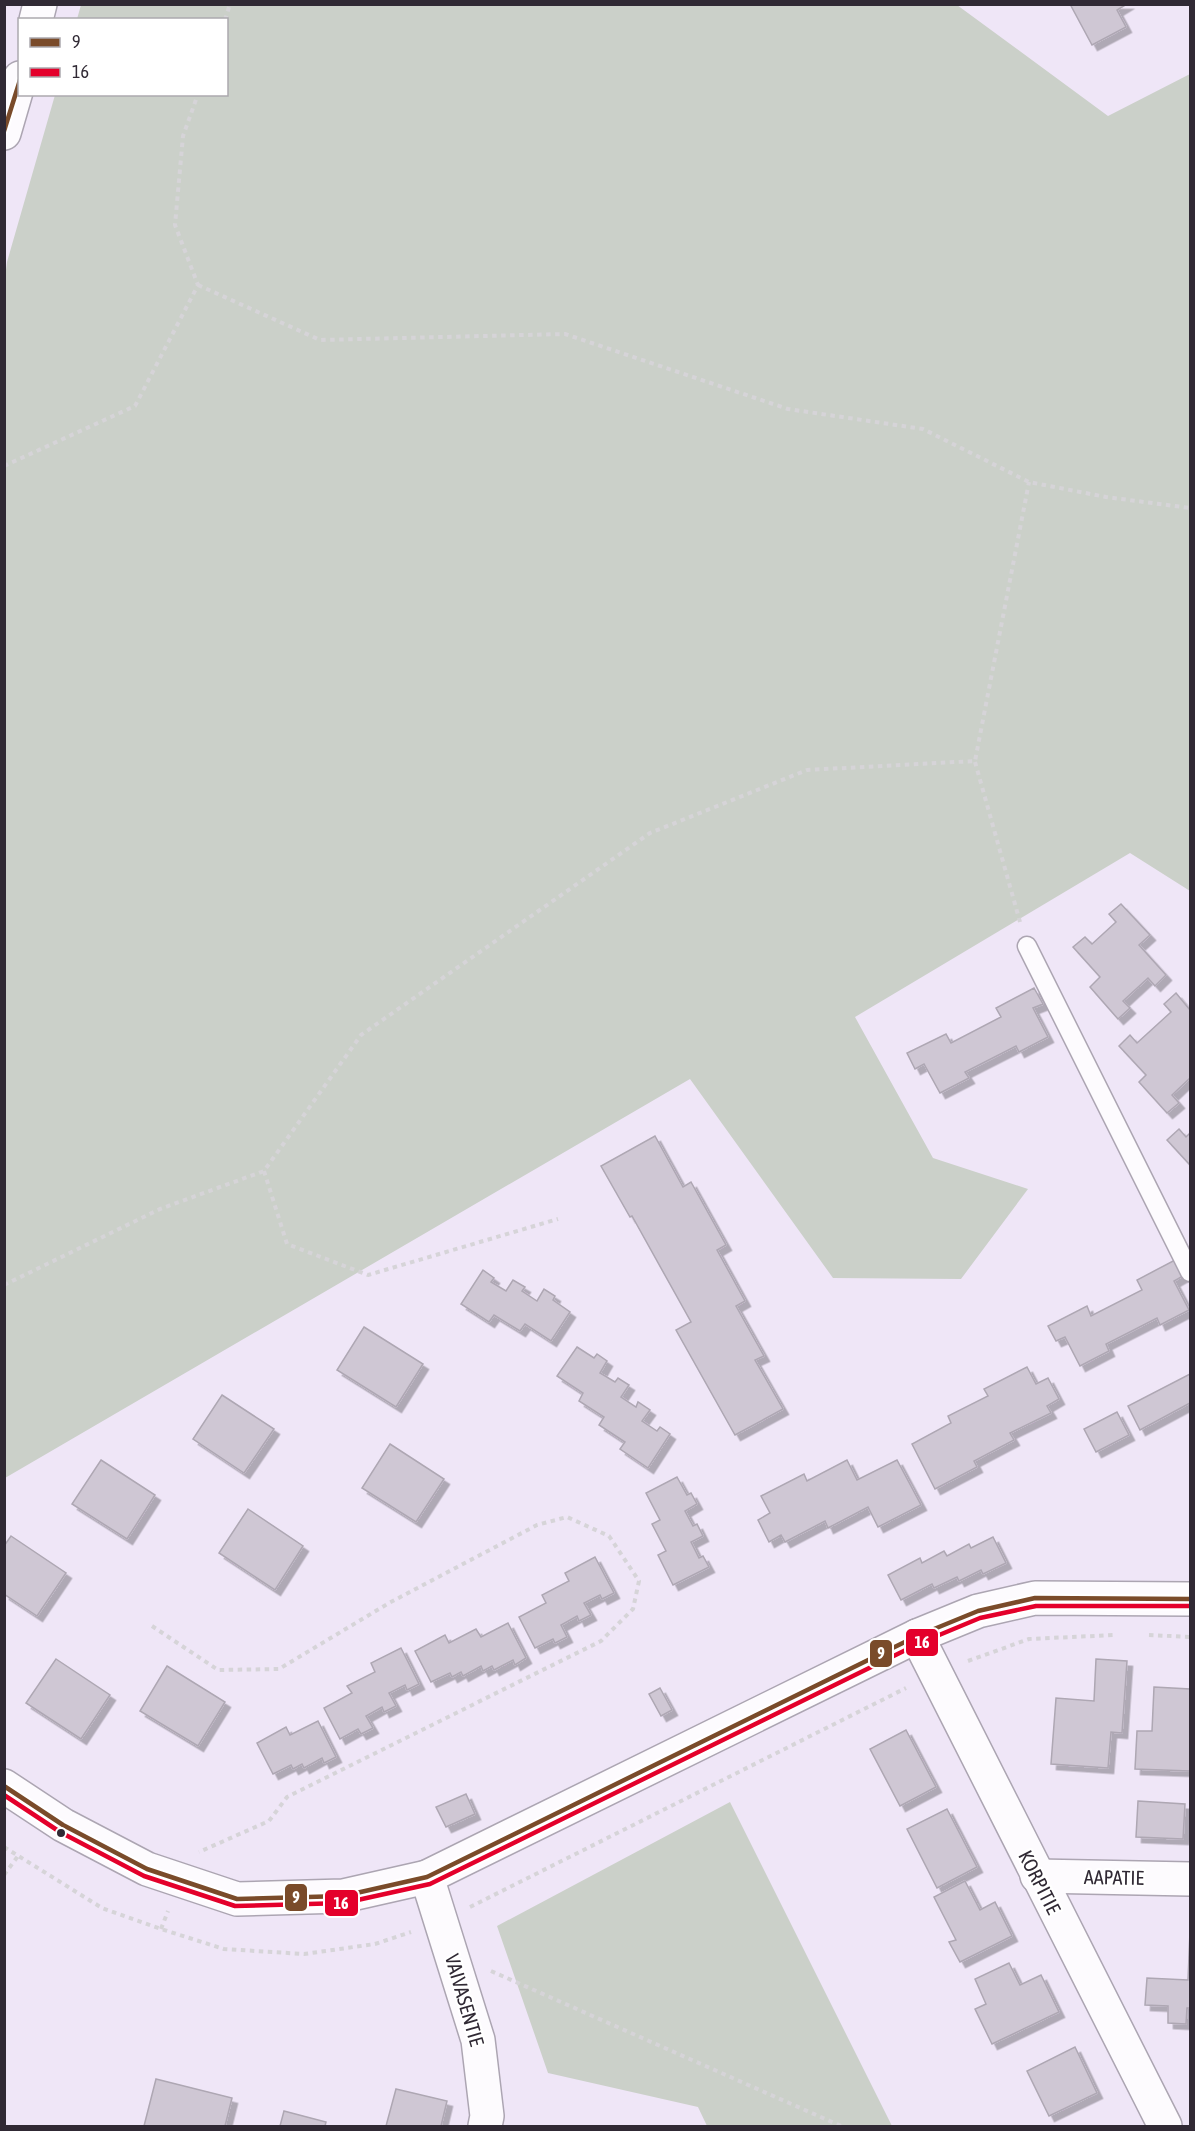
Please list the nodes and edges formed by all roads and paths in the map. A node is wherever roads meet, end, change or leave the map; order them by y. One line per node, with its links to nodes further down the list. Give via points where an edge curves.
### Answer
1 (18, 85): 3 (street)
2 (197, 96): 4 (path, via 183,136 175,225)
3 (4, 133)
4 (198, 285): 5 (path, via 135,406); 6 (path, via 320,340 565,334 788,410 923,429)
5 (4, 466)
6 (1029, 482): 7 (path); 8 (path)
7 (1191, 508)
8 (975, 762): 9 (path); 10 (path, via 807,770 651,833 361,1035)
9 (1027, 946): 12 (lane)
10 (264, 1171): 11 (path, via 287,1244 368,1275); 13 (path, via 160,1209)
11 (558, 1219)
12 (1191, 1272)
13 (4, 1285)
14 (1191, 1599): 16 (street, via 1035,1598 978,1611)
15 (152, 1626): 23 (path, via 218,1670 279,1669 389,1603 537,1525 567,1517 609,1536 639,1581 633,1609 601,1641 287,1797 269,1821 188,1857)
16 (917, 1636): 20 (street, KORPITIE); 21 (street)
17 (4, 1786): 23 (street, via 63,1825 147,1869)
18 (18, 1856): 19 (path)
19 (4, 1875)
20 (1037, 1876): 22 (street, AAPATIE); 28 (street, KORPITIE)
21 (427, 1877): 23 (street, via 343,1896 237,1899); 25 (street, VAIVASENTIE)
22 (1191, 1878)
23 (178, 1879): 24 (path)
24 (161, 1929)
25 (452, 1954): 26 (street, VAIVASENTIE, via 478,2040 487,2116); 27 (path)
26 (484, 2127)
27 (841, 2127)
28 (1166, 2127)

